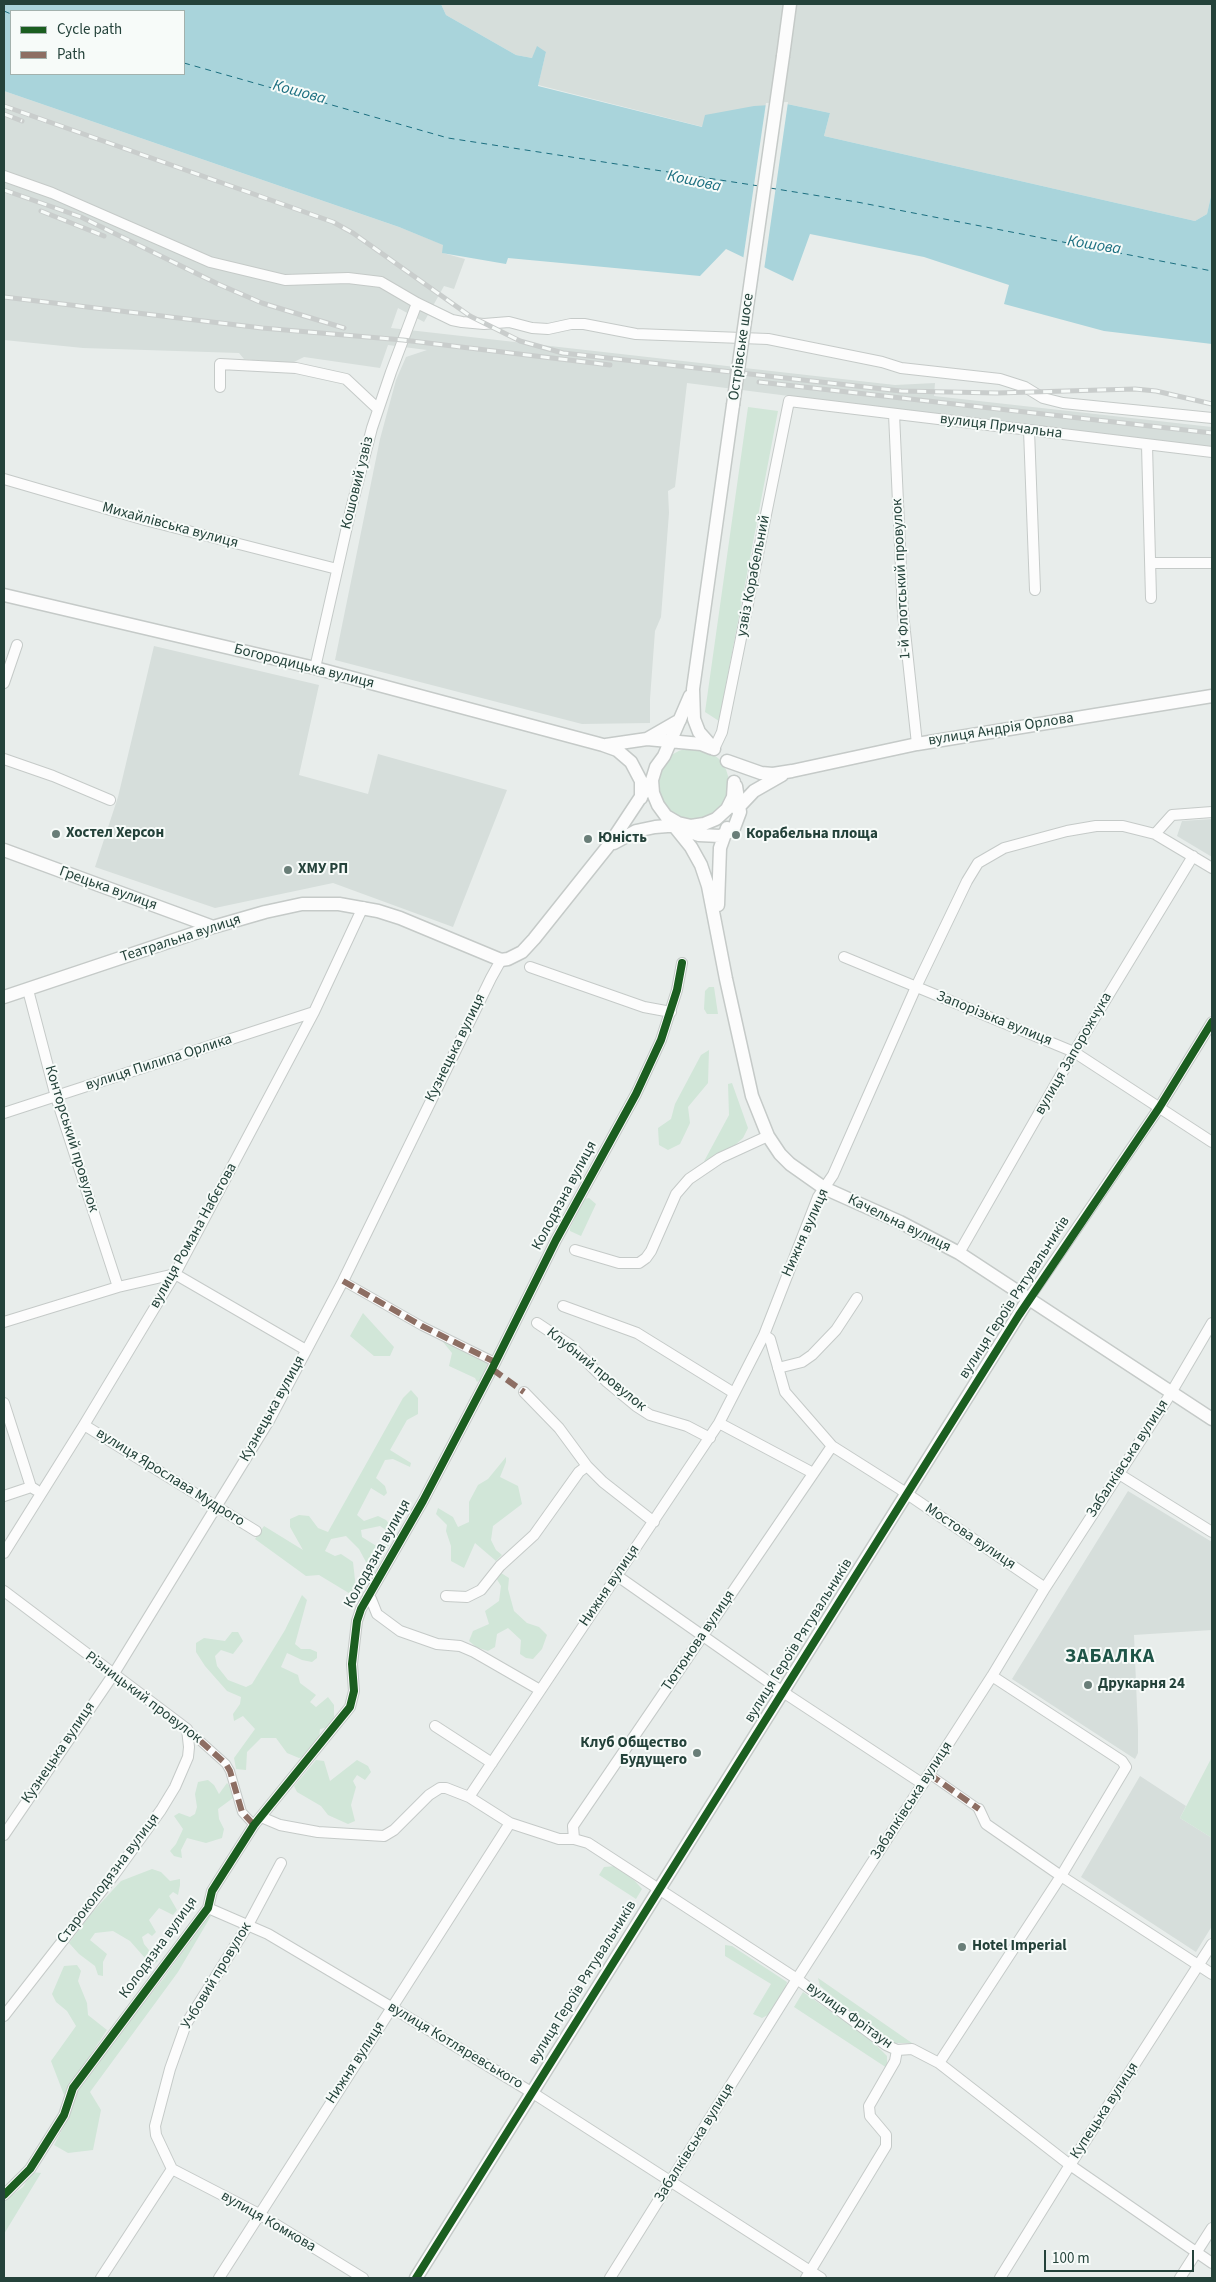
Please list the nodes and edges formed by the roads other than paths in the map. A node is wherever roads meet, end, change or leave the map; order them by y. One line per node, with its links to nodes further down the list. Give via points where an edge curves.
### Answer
1 (790, 4): 22 (street, Острівське шосе, bridge)
2 (4, 176): 3 (street, via 52,193 210,262 285,280 348,278 381,282)
3 (418, 302): 6 (street, Кошовий узвіз); 8 (street, via 462,322 509,322 548,329 584,324 636,334 768,339 901,368 1000,379 1025,387 1043,398 1063,402)
4 (220, 387): 6 (street, via 220,364 296,368 346,379)
5 (789, 401): 7 (street, вулиця Причальна); 30 (street, узвіз Корабельний, via 722,732)
6 (378, 409): 15 (street, Кошовий узвіз)
7 (894, 414): 9 (street, вулиця Причальна); 28 (street, 1-й Флотський провулок, via 903,613)
8 (1212, 418)
9 (1029, 430): 10 (street, вулиця Причальна); 16 (street)
10 (1147, 445): 11 (street, вулиця Причальна); 13 (street)
11 (1212, 452)
12 (4, 479): 15 (street, Михайлівська вулиця, via 145,520)
13 (1151, 563): 14 (street); 18 (street)
14 (1212, 563)
15 (338, 569): 20 (street, Кошовий узвіз)
16 (1035, 590)
17 (4, 595): 20 (street, Богородицька вулиця)
18 (1151, 598)
19 (17, 644): 21 (street)
20 (315, 668): 29 (street, Богородицька вулиця)
21 (4, 683)
22 (693, 689): 24 (street, Острівське шосе); 30 (street, Острівське шосе, via 694,719 699,732)
23 (1212, 696): 28 (street, вулиця Андрія Орлова)
24 (680, 720): 25 (street, Богородицька вулиця); 26 (street, Острівське шосе)
25 (647, 739): 26 (street, Богородицька вулиця); 29 (street, Богородицька вулиця)
26 (670, 742): 27 (street, Богородицька вулиця); 32 (street, Острівське шосе)
27 (688, 744): 30 (street); 32 (street, via 674,748)
28 (916, 744): 35 (street, вулиця Андрія Орлова)
29 (603, 745): 31 (street, Богородицька вулиця)
30 (714, 749): 34 (street)
31 (624, 754): 36 (street, Богородицька вулиця); 37 (street, via 641,781)
32 (664, 756): 36 (street)
33 (4, 759): 38 (street)
34 (726, 761): 35 (street, вулиця Андрія Орлова, via 761,773); 39 (street, via 732,770)
35 (792, 771): 39 (street, вулиця Андрія Орлова, via 763,784)
36 (652, 780): 37 (street); 41 (street, via 655,799)
37 (640, 798): 46 (street)
38 (110, 800)
39 (734, 809): 41 (street, via 704,824 691,826); 43 (street, Качельна вулиця); 43 (street, via 739,818 734,828)
40 (1212, 812): 44 (street, via 1172,815)
41 (671, 820): 42 (street); 43 (street, via 699,835); 45 (street, Качельна вулиця)
42 (655, 827): 45 (street); 46 (street, via 627,834)
43 (725, 834): 52 (street, Качельна вулиця, via 718,865)
44 (1155, 834): 48 (street, Нижня вулиця); 57 (street, Нижня вулиця, via 1123,826 1096,826 1032,839 986,856 966,880)
45 (686, 840): 52 (street, Качельна вулиця, via 701,865)
46 (610, 845): 54 (street, via 534,940 514,957)
47 (4, 850): 51 (street, Грецька вулиця)
48 (1193, 856): 49 (street, Нижня вулиця); 63 (street, вулиця Запорожчука)
49 (1212, 868)
50 (363, 907): 51 (street, Театральна вулиця, via 302,904); 54 (street, Театральна вулиця, via 400,918); 60 (street, вулиця Романа Набєгова)
51 (213, 927): 58 (street, Театральна вулиця)
52 (718, 934): 67 (street, Качельна вулиця, via 752,1096)
53 (844, 958): 57 (street, Запорізька вулиця)
54 (501, 960): 73 (street, Кузнецька вулиця)
55 (682, 963): 61 (street, Колодязна вулиця)
56 (530, 966): 61 (street, via 644,1007)
57 (916, 987): 63 (street, Запорізька вулиця); 69 (street, Нижня вулиця, via 834,1175)
58 (28, 990): 59 (street, Театральна вулиця); 64 (street, Конторський провулок)
59 (4, 997)
60 (314, 1012): 64 (street, вулиця Пилипа Орлика); 72 (street, вулиця Романа Набєгова)
61 (671, 1012): 83 (street, Колодязна вулиця, via 636,1094 556,1240)
62 (1212, 1022): 65 (street, вулиця Героїв Рятувальників)
63 (1074, 1052): 65 (street, Запорізька вулиця); 71 (street, вулиця Запорожчука)
64 (56, 1097): 66 (street, вулиця Пилипа Орлика); 74 (street, Конторський провулок)
65 (1159, 1108): 68 (street, Запорізька вулиця); 76 (street, вулиця Героїв Рятувальників)
66 (4, 1113)
67 (768, 1136): 69 (street, Качельна вулиця, via 790,1164); 70 (street, via 720,1158 689,1179 676,1194 651,1251 639,1263 619,1263)
68 (1212, 1142)
69 (824, 1188): 71 (street, Качельна вулиця); 81 (street, Нижня вулиця)
70 (576, 1250)
71 (959, 1253): 76 (street, Качельна вулиця)
72 (175, 1274): 74 (street); 82 (street); 91 (street, вулиця Романа Набєгова)
73 (343, 1281): 82 (street, Кузнецька вулиця); 83 (street, via 422,1326)
74 (118, 1287): 78 (street)
75 (857, 1298): 84 (street, via 836,1330 812,1355 802,1362)
76 (1029, 1298): 86 (street, Качельна вулиця); 99 (street, вулиця Героїв Рятувальників)
77 (562, 1306): 87 (street, via 637,1333)
78 (4, 1322)
79 (537, 1323): 92 (street, Клубний провулок, via 570,1345 636,1406 650,1415 687,1426)
80 (1212, 1323): 86 (street, Забалківська вулиця)
81 (764, 1334): 84 (street, Мостова вулиця, via 770,1339); 87 (street, Нижня вулиця)
82 (306, 1350): 101 (street, Кузнецька вулиця, via 270,1419)
83 (495, 1362): 109 (street, Колодязна вулиця)
84 (778, 1368): 93 (street, Мостова вулиця, via 789,1399)
85 (524, 1392): 94 (street, via 559,1428)
86 (1172, 1392): 89 (street, Качельна вулиця); 96 (street, Забалківська вулиця)
87 (734, 1393): 90 (street, Нижня вулиця)
88 (4, 1403): 97 (street)
89 (1212, 1419)
90 (719, 1423): 92 (street, Нижня вулиця); 95 (street)
91 (84, 1425): 98 (street, вулиця Романа Набєгова); 101 (street, вулиця Ярослава Мудрого)
92 (710, 1438): 102 (street, Нижня вулиця)
93 (832, 1446): 95 (street, Тютюнова вулиця); 99 (street, Мостова вулиця)
94 (587, 1466): 102 (street); 110 (street, via 579,1472 534,1535 500,1566 481,1590 467,1597)
95 (813, 1473): 111 (street, Тютюнова вулиця)
96 (1119, 1474): 104 (street); 107 (street, Забалківська вулиця)
97 (31, 1487): 98 (street); 100 (street)
98 (41, 1494): 105 (street, вулиця Романа Набєгова)
99 (908, 1494): 107 (street, Мостова вулиця); 115 (street, вулиця Героїв Рятувальників)
100 (4, 1496)
101 (218, 1506): 103 (street, вулиця Ярослава Мудрого); 112 (street, Кузнецька вулиця)
102 (654, 1522): 106 (street, Нижня вулиця)
103 (256, 1531)
104 (1212, 1532)
105 (4, 1553)
106 (616, 1575): 111 (street); 114 (street, Нижня вулиця)
107 (1045, 1588): 113 (street, Забалківська вулиця)
108 (4, 1591): 112 (street, Різницький провулок)
109 (368, 1596): 114 (street, via 377,1614 400,1632 437,1644 460,1646); 123 (street, Колодязна вулиця, via 357,1621 350,1708)
110 (446, 1596)
111 (703, 1636): 115 (street); 127 (street, Тютюнова вулиця, via 573,1826)
112 (112, 1675): 117 (street, Різницький провулок); 126 (street, Кузнецька вулиця)
113 (992, 1676): 119 (street, Забалківська вулиця); 129 (street, via 1122,1761 1126,1767)
114 (540, 1690): 118 (street, Нижня вулиця)
115 (783, 1692): 120 (street); 130 (street, вулиця Героїв Рятувальників)
116 (435, 1726): 118 (street)
117 (187, 1729): 125 (street, Різницький провулок, via 226,1764 242,1812); 138 (street, Староколодязна вулиця, via 188,1757 161,1810)
118 (492, 1763): 121 (street, Нижня вулиця)
119 (929, 1774): 120 (street, Забалківська вулиця); 122 (street)
120 (923, 1784): 136 (street, Забалківська вулиця)
121 (469, 1797): 123 (street, via 452,1789 435,1790 384,1836 318,1832 280,1825); 124 (street, вулиця Фрітаун)
122 (979, 1809): 129 (street, via 986,1824)
123 (261, 1817): 125 (street, Колодязна вулиця)
124 (510, 1823): 127 (street, вулиця Фрітаун, via 559,1839); 137 (street, Нижня вулиця)
125 (254, 1825): 131 (street, Колодязна вулиця, via 212,1891)
126 (4, 1835)
127 (574, 1838): 130 (street, вулиця Фрітаун, via 588,1843)
128 (281, 1862): 132 (street, Учбовий провулок)
129 (1061, 1876): 134 (street); 140 (street)
130 (659, 1889): 136 (street, вулиця Фрітаун); 141 (street, вулиця Героїв Рятувальників)
131 (208, 1908): 132 (street, вулиця Котляревського); 145 (street, Колодязна вулиця, via 73,2088 64,2115 30,2168)
132 (248, 1926): 137 (street, вулиця Котляревського, via 268,1934); 143 (street, Учбовий провулок, via 186,2024 170,2069 155,2126 156,2136)
133 (1212, 1944): 134 (street, Купецька вулиця)
134 (1199, 1965): 135 (street); 142 (street, Купецька вулиця)
135 (1212, 1974)
136 (797, 1979): 139 (street, вулиця Фрітаун); 144 (street, Забалківська вулиця)
137 (391, 2007): 141 (street, вулиця Котляревського); 146 (street, Нижня вулиця)
138 (4, 2016)
139 (897, 2050): 140 (street, вулиця Фрітаун, via 912,2049); 150 (street, via 895,2062 869,2106 870,2116 886,2135 886,2146)
140 (939, 2063): 142 (street, вулиця Фрітаун)
141 (531, 2092): 144 (street, вулиця Котляревського); 154 (street, вулиця Героїв Рятувальників)
142 (1070, 2165): 148 (street, вулиця Фрітаун); 157 (street, Купецька вулиця)
143 (172, 2169): 146 (street, вулиця Комкова); 151 (street)
144 (671, 2181): 150 (street, вулиця Котляревського); 155 (street, Забалківська вулиця)
145 (4, 2194)
146 (259, 2214): 152 (street, Нижня вулиця); 153 (street, вулиця Комкова)
147 (1212, 2228): 148 (street)
148 (1197, 2252): 149 (street, вулиця Фрітаун); 158 (street)
149 (1212, 2263)
150 (808, 2275): 156 (street, вулиця Котляревського)
151 (101, 2278)
152 (219, 2278)
153 (363, 2278)
154 (416, 2278)
155 (610, 2278)
156 (821, 2278)
157 (1000, 2278)
158 (1180, 2278)

